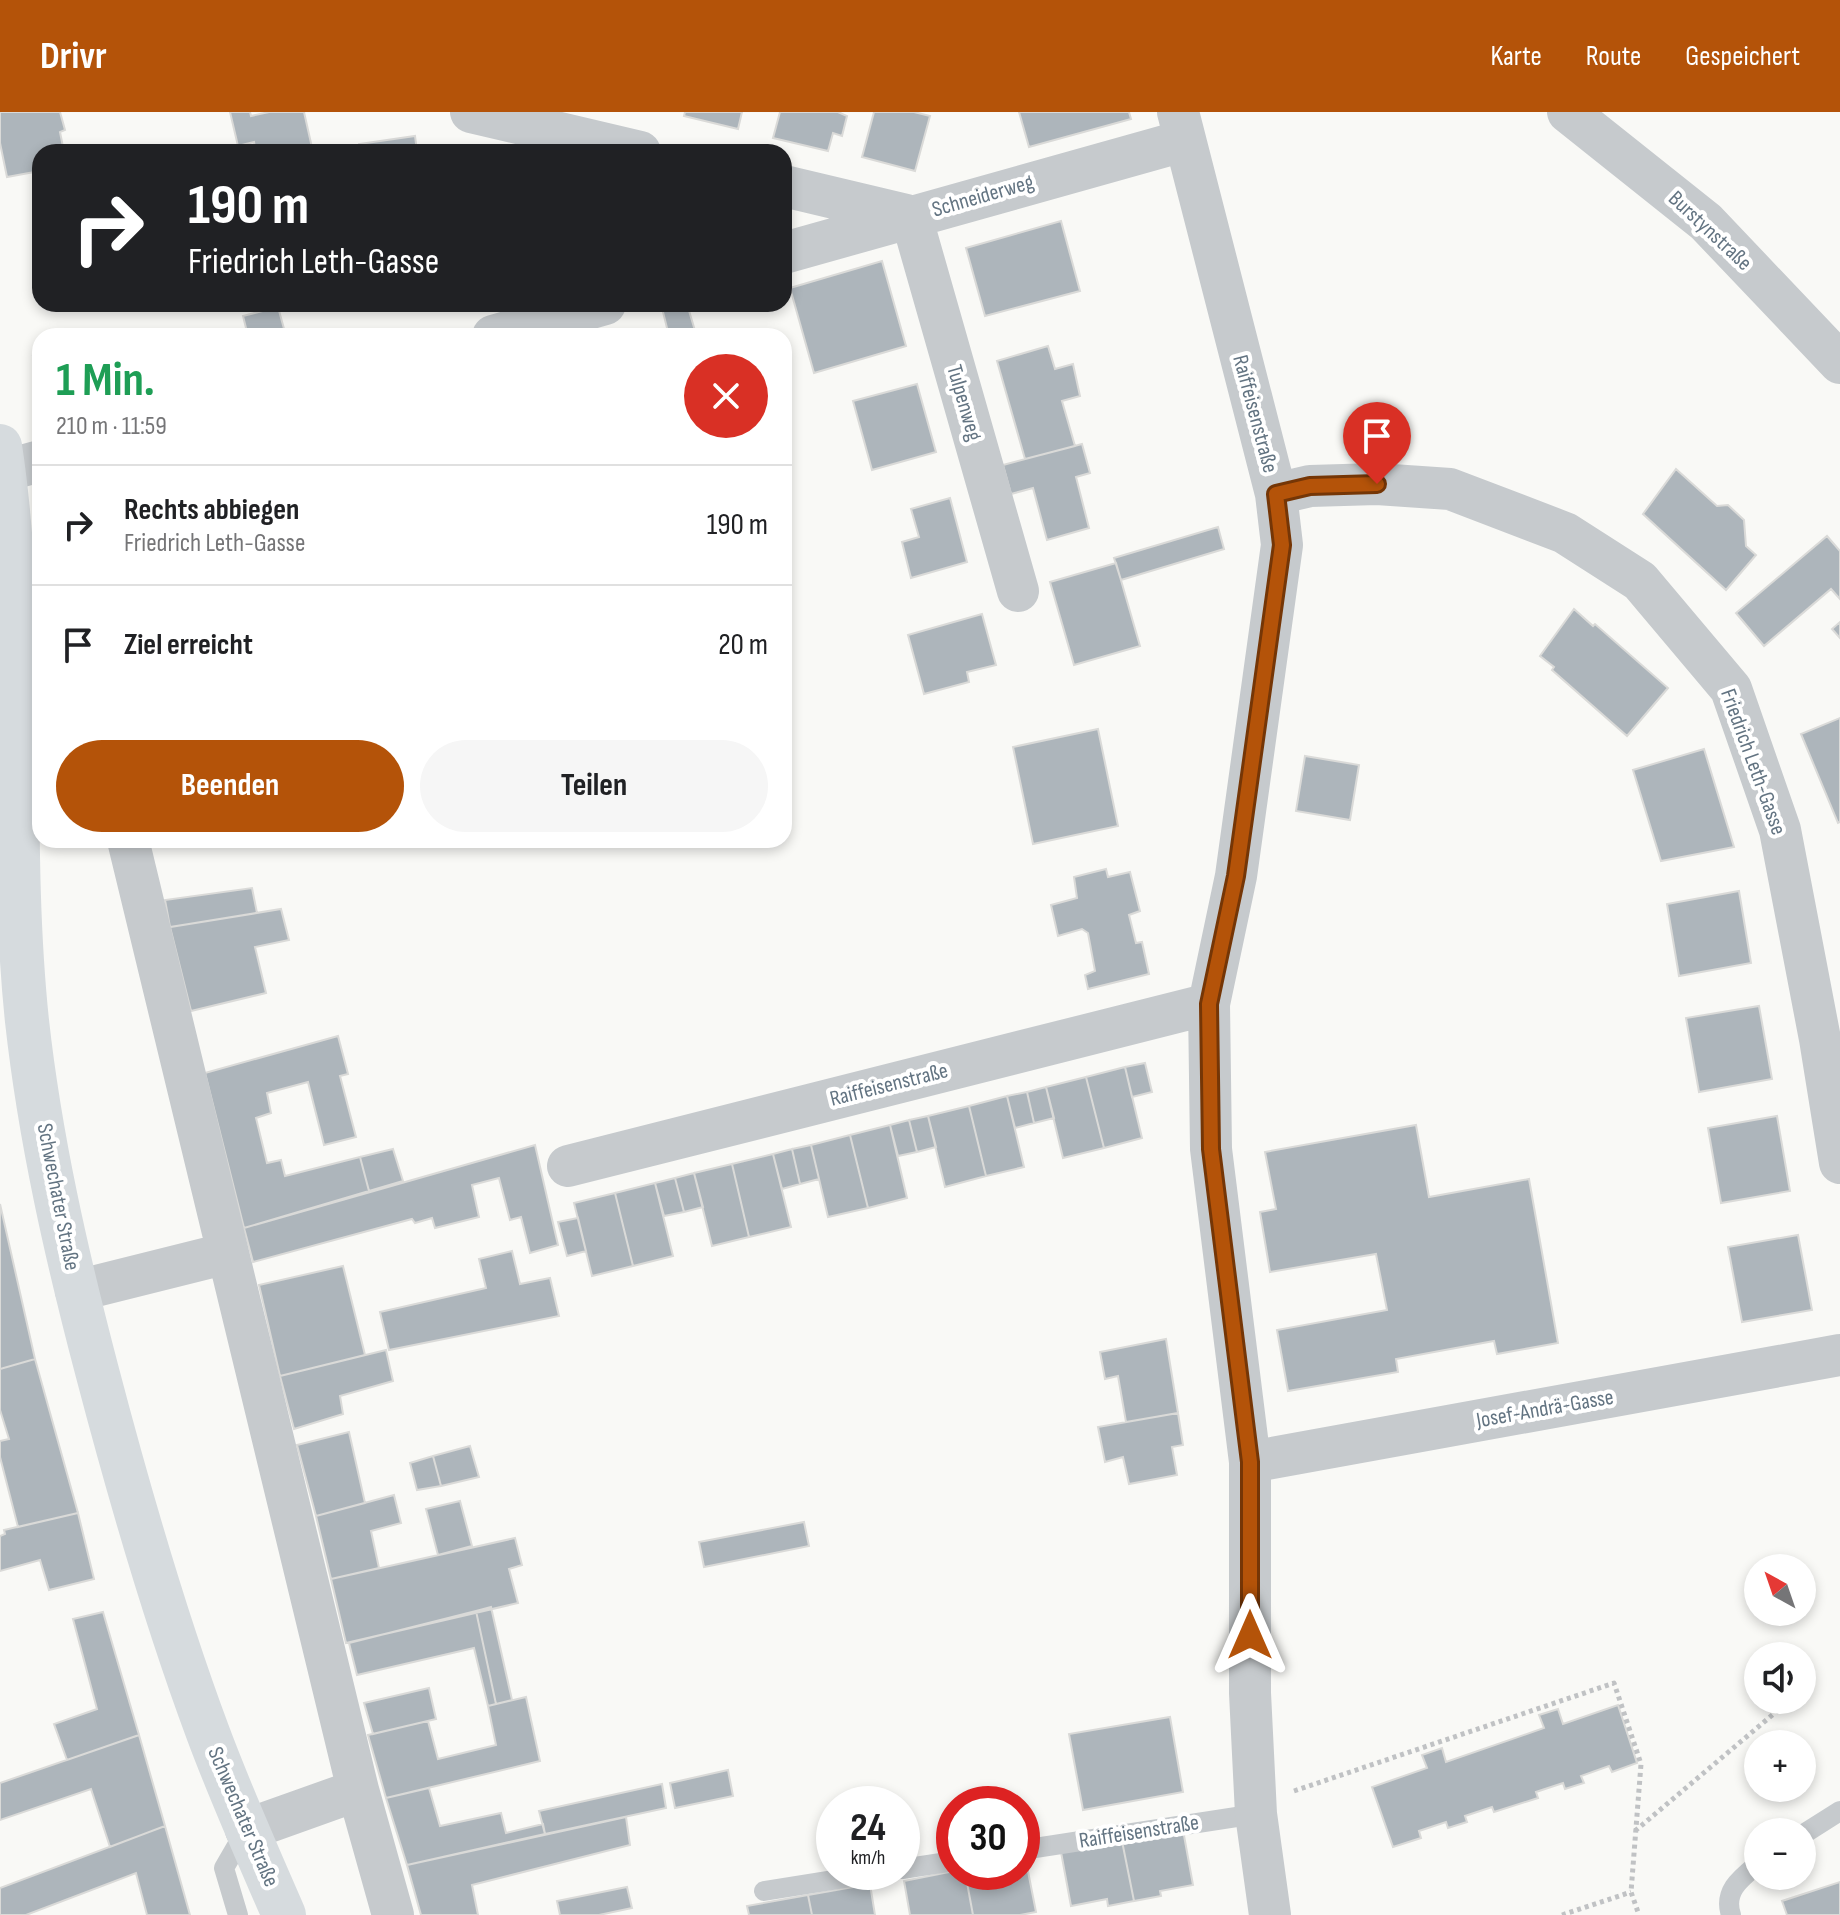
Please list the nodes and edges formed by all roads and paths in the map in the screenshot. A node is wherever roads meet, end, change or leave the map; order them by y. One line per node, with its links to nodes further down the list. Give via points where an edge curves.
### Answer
1 (471, 112): 4 (street)
2 (1568, 112): 10 (street, Burstynstraße, via 1706,222)
3 (1180, 126): 6 (street, Schneiderweg); 12 (street, Raiffeisenstraße)
4 (606, 144)
5 (792, 188): 6 (street)
6 (911, 216): 7 (street, Schneiderweg); 13 (street, Tulpenweg)
7 (792, 251)
8 (577, 312): 9 (street)
9 (521, 328)
10 (1840, 363)
11 (15, 459): 14 (main road, Schwechater Straße)
12 (1276, 494): 17 (street, Raiffeisenstraße, via 1282,545 1236,876); 18 (street, Friedrich Leth-Gasse, via 1324,485 1450,489 1565,533 1640,581 1731,689 1780,830)
13 (1018, 591)
14 (26, 592): 15 (main road, Schwechater Straße)
15 (8, 655): 21 (main road, Schwechater Straße, via 17,905 28,1024)
16 (130, 848): 20 (street)
17 (1209, 1004): 19 (street, Raiffeisenstraße); 23 (street, Raiffeisenstraße, via 1211,1149)
18 (1840, 1163)
19 (568, 1166)
20 (228, 1253): 21 (street); 25 (street)
21 (76, 1291): 29 (main road, Schwechater Straße, via 165,1606)
22 (1840, 1355): 23 (street, Josef-Andrä-Gasse)
23 (1250, 1462): 26 (street, Raiffeisenstraße)
24 (1773, 1714): 30 (path)
25 (358, 1790): 29 (street); 38 (street)
26 (1256, 1809): 30 (path, via 1614,1683 1641,1764); 31 (lane, Raiffeisenstraße); 39 (street, Raiffeisenstraße)
27 (1840, 1811): 28 (lane)
28 (1816, 1826)
29 (246, 1830): 36 (lane, via 224,1868); 37 (main road, Schwechater Straße)
30 (1634, 1832): 35 (path)
31 (1040, 1847)
32 (1744, 1875): 42 (lane, via 1734,1883)
33 (816, 1883): 34 (lane)
34 (764, 1891)
35 (1631, 1892): 40 (path); 41 (path)
36 (238, 1915)
37 (284, 1915)
38 (393, 1915)
39 (1270, 1915)
40 (1562, 1915)
41 (1639, 1915)
42 (1731, 1915)

